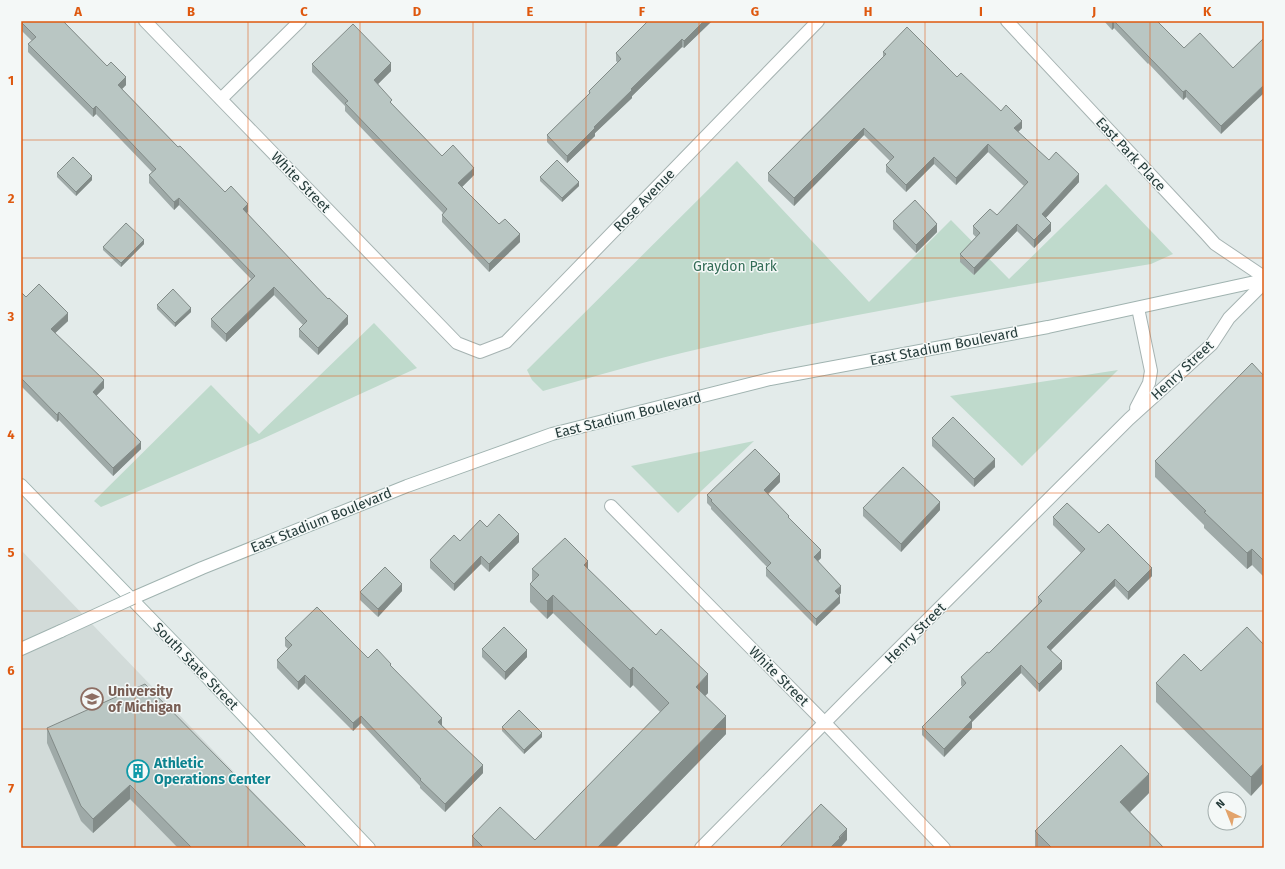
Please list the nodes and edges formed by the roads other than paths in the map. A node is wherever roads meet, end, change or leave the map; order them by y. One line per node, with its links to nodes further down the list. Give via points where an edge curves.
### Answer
1 (146, 21): 5 (street, White Street)
2 (300, 21): 5 (street)
3 (818, 21): 9 (street, Rose Avenue, via 506,342 480,352)
4 (1007, 21): 6 (street, East Park Place, via 1215,244)
5 (221, 99): 9 (street, White Street)
6 (1264, 277)
7 (1264, 282): 8 (street, East Stadium Boulevard); 10 (street, Henry Street, via 1229,318 1212,344)
8 (1138, 308): 10 (street, Henry Street, via 1151,371 1149,383); 13 (street, East Stadium Boulevard, bridge, via 770,379 552,434 407,486 202,568)
9 (457, 343)
10 (1129, 419): 14 (street, Henry Street)
11 (21, 485): 15 (street, South State Street)
12 (611, 506): 14 (street, White Street)
13 (21, 648)
14 (825, 722): 16 (street, Henry Street); 17 (street, White Street)
15 (369, 848)
16 (701, 848)
17 (944, 848)

